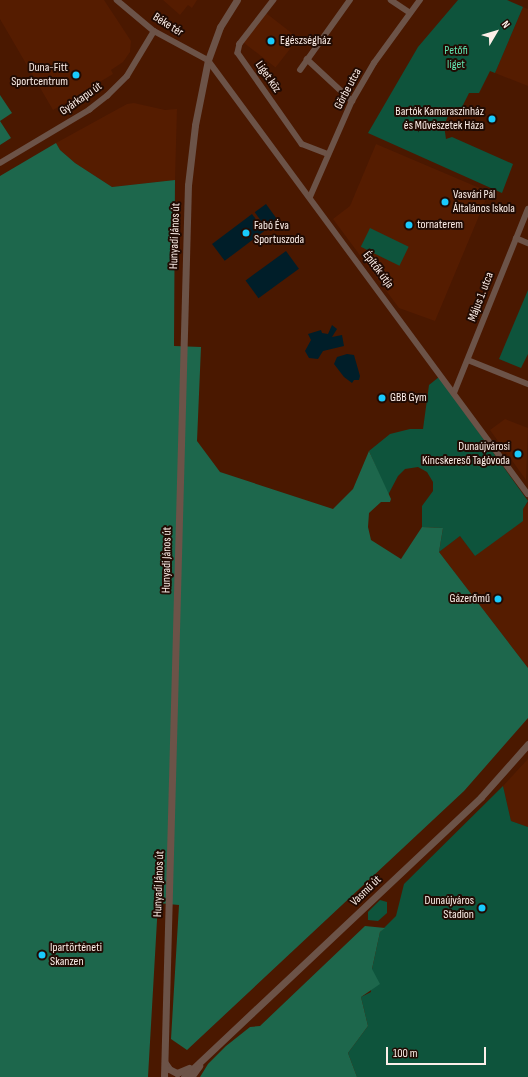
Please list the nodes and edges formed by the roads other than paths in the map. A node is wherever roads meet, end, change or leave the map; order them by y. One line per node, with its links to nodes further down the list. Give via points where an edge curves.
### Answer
1 (237, 0): 9 (street, Hunyadi János út, via 220,27)
2 (274, 0): 13 (street, Liget köz, via 240,44 238,53 302,144)
3 (350, 0): 10 (street)
4 (391, 0): 7 (street)
5 (420, 0): 7 (street, Görbe utca)
6 (120, 1): 8 (street, Béke tér)
7 (410, 13): 12 (street, Görbe utca, via 374,63)
8 (154, 31): 9 (street, Béke tér); 14 (street, Gyárkapu út, via 126,76 107,96 89,110)
9 (208, 60): 15 (street, Építők útja); 26 (street, Hunyadi János út, via 191,148 186,215)
10 (307, 60): 11 (street); 12 (street)
11 (300, 70)
12 (352, 101): 13 (street, Görbe utca)
13 (328, 154): 15 (street, Görbe utca)
14 (0, 163)
15 (310, 197): 21 (street, Építők útja)
16 (528, 209): 17 (street, Május 1. utca)
17 (516, 238): 18 (street); 19 (street, Május 1. utca)
18 (528, 243)
19 (468, 360): 20 (street); 21 (street, Május 1. utca)
20 (528, 384)
21 (454, 393): 22 (street, Építők útja)
22 (528, 494)
23 (528, 744): 24 (street, Vasmű út, via 481,797)
24 (214, 1048): 25 (street); 29 (street)
25 (198, 1061): 26 (street, via 177,1073 169,1069); 28 (street)
26 (165, 1062): 27 (street, Hunyadi János út)
27 (164, 1077)
28 (184, 1077)
29 (191, 1077)

